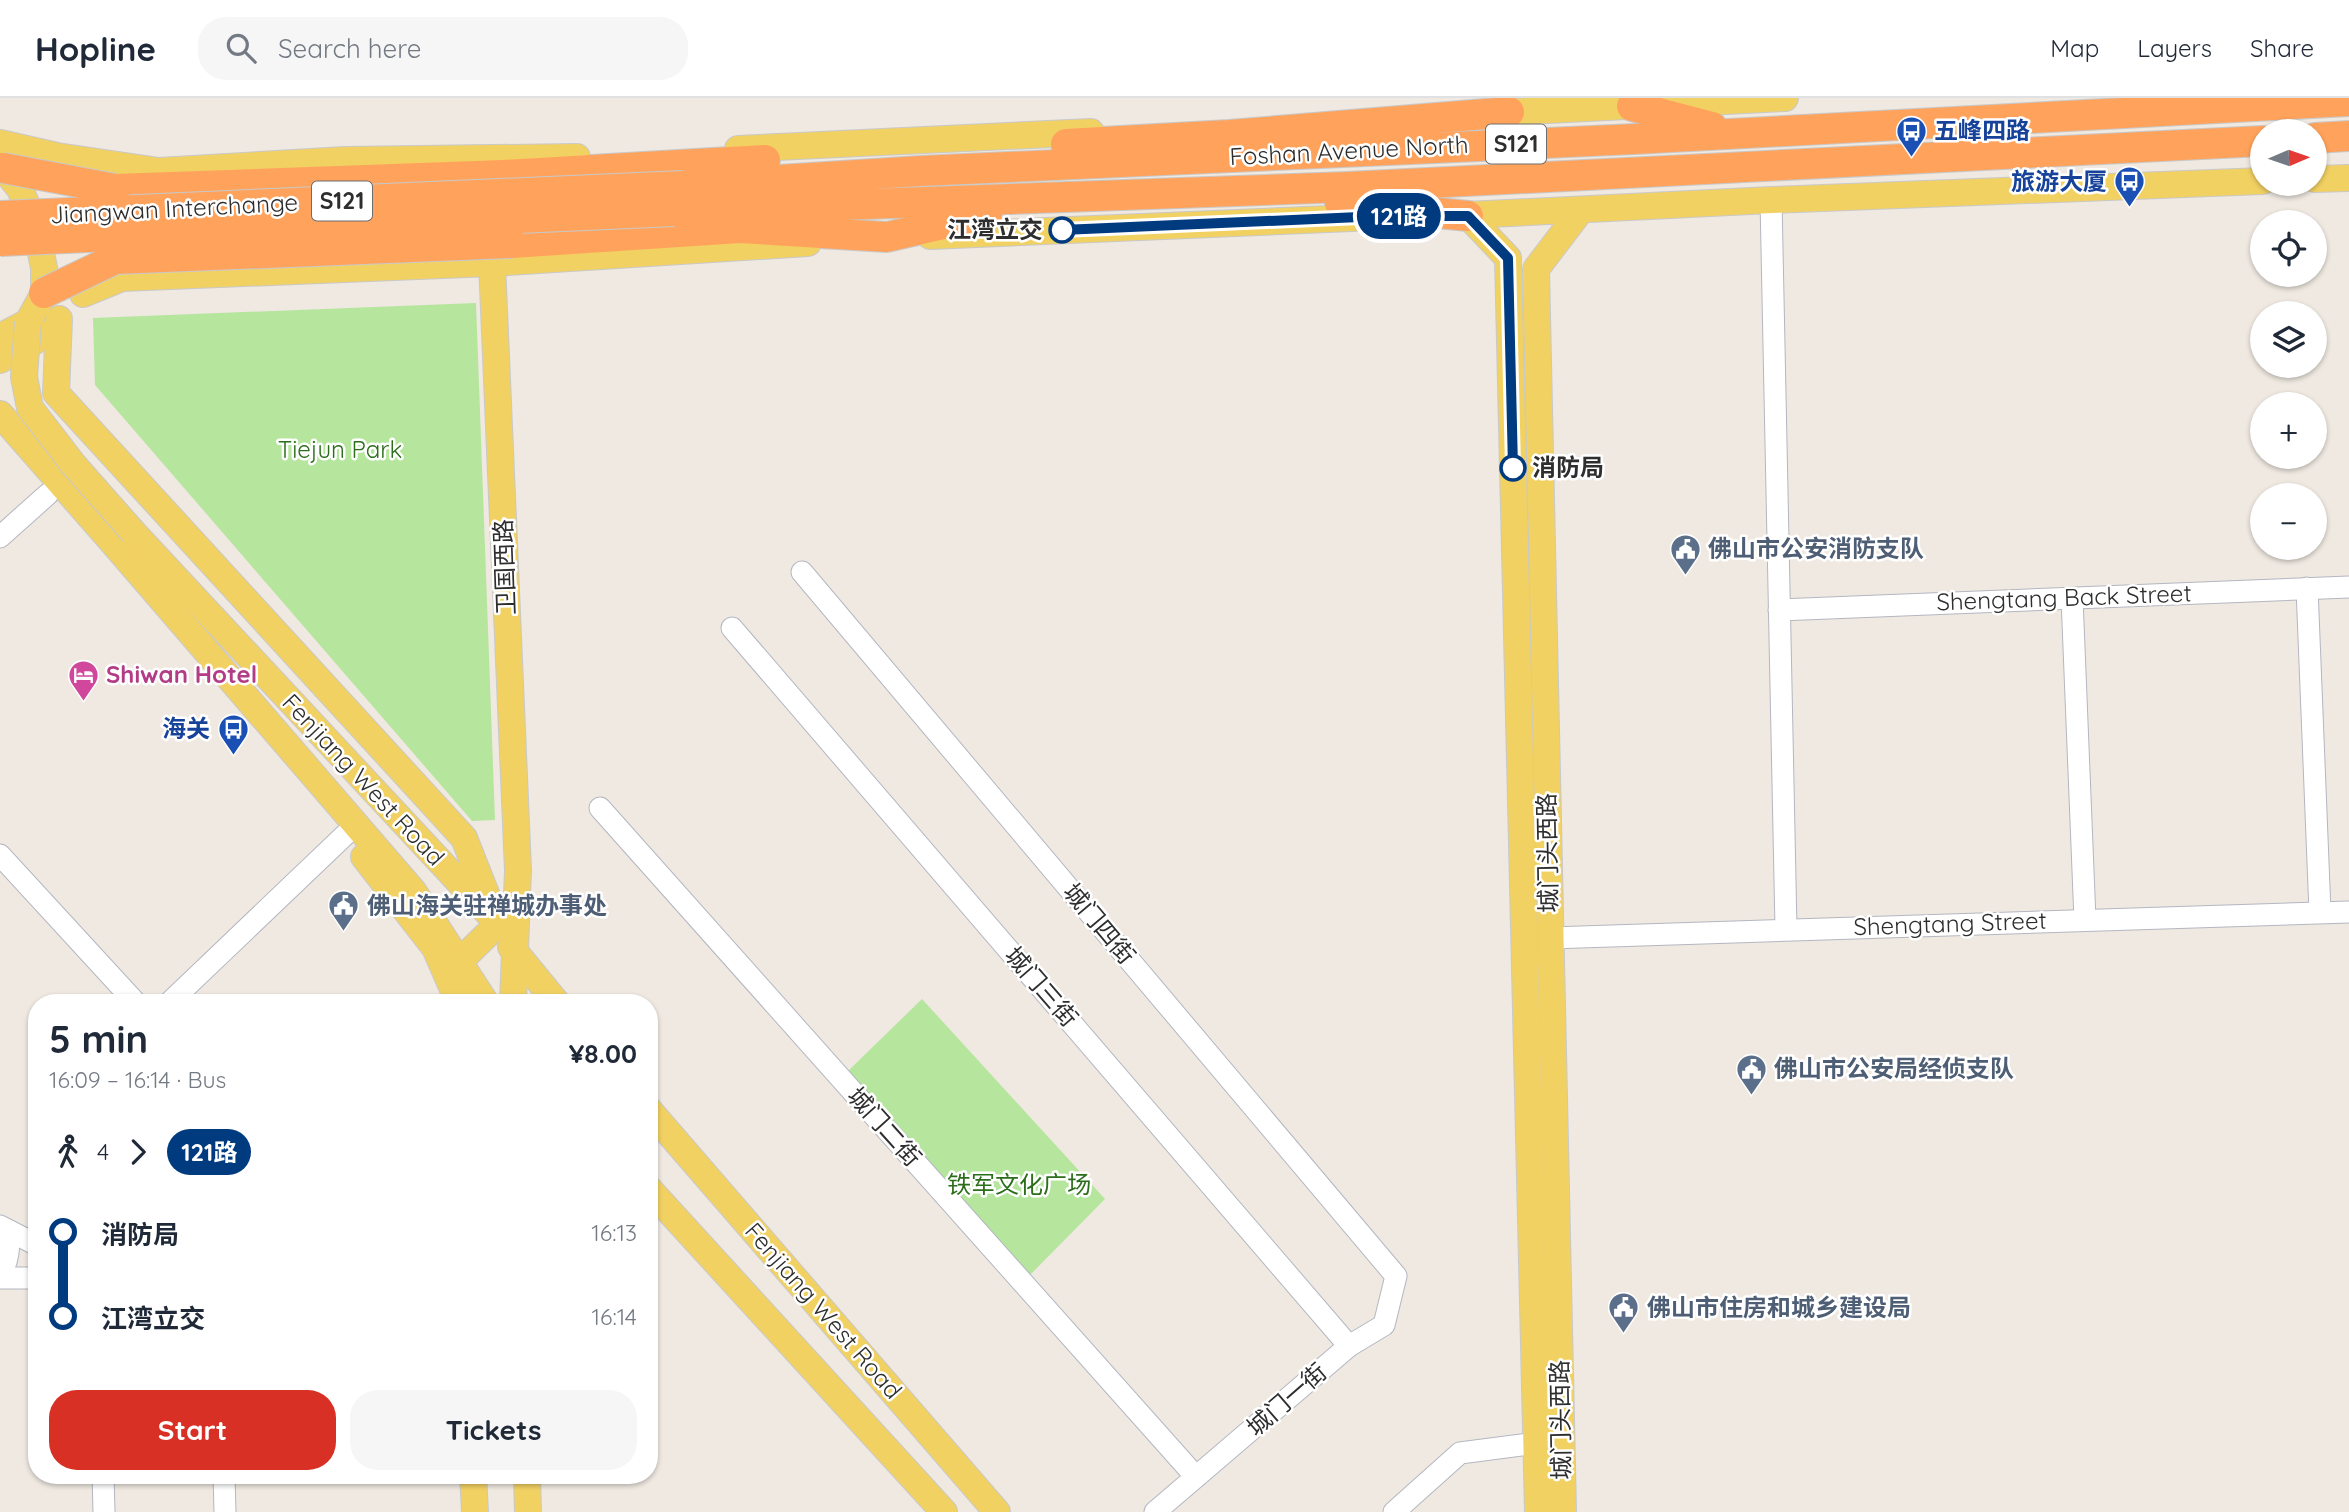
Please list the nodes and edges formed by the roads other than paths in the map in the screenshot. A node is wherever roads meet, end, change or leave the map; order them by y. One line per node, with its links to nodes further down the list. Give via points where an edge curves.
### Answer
1 (1785, 98): 4 (main road)
2 (2349, 101): 5 (highway, Foshan Avenue North / S121)
3 (1527, 103): 4 (main road); 11 (main road, via 564,158 345,160); 11 (highway, via 1229,135 503,175)
4 (1632, 106): 5 (highway)
5 (1740, 134): 16 (highway, Foshan Avenue North / S121, via 933,171)
6 (2349, 136): 7 (highway)
7 (2328, 137)
8 (2250, 142): 15 (highway, Foshan Avenue North / S121)
9 (57, 156): 10 (main road); 11 (main road); 27 (main road, via 80,197 87,252)
10 (1, 160): 11 (highway, bridge); 26 (main road, bridge, via 36,227)
11 (119, 177): 25 (highway, bridge, via 93,202 90,226 97,246)
12 (2349, 178): 13 (main road)
13 (2328, 179)
14 (2250, 182): 18 (main road)
15 (1236, 192): 17 (highway, Foshan Avenue North / S121); 21 (highway)
16 (679, 198): 17 (highway, Foshan Avenue North / S121); 20 (highway, Jiangwan Interchange / S121, bridge); 23 (highway, S121, bridge)
17 (1054, 198): 22 (highway)
18 (1771, 201): 19 (main road); 41 (street)
19 (1581, 210): 21 (main road); 55 (main road, 城门头西路, via 1536,269)
20 (0, 216)
21 (1468, 216): 22 (main road); 73 (main road, 城门头西路, via 1508,258)
22 (887, 237): 24 (highway, via 740,228)
23 (0, 241)
24 (502, 253): 25 (highway, bridge); 49 (main road, 卫国西路)
25 (125, 268): 26 (highway, bridge); 27 (main road, via 122,278)
26 (44, 293): 29 (main road)
27 (83, 294): 28 (main road)
28 (59, 319): 31 (main road, via 35,341); 44 (main road, via 56,393)
29 (28, 322): 30 (main road); 36 (main road, bridge, via 24,377 30,408)
30 (0, 337)
31 (0, 360)
32 (0, 414): 36 (main road)
33 (0, 437): 34 (main road)
34 (48, 494): 35 (street); 47 (main road)
35 (0, 537)
36 (124, 538): 43 (main road, Fenjiang West Road); 47 (main road, Fenjiang West Road)
37 (802, 572): 69 (street, 城门四街)
38 (2349, 587): 39 (street, Shengtang Back Street)
39 (2307, 588): 40 (street, Shengtang Back Street); 50 (street)
40 (2073, 598): 41 (street, Shengtang Back Street); 52 (street)
41 (1779, 610): 54 (street)
42 (732, 628): 72 (street, 城门三街)
43 (232, 639): 44 (main road); 45 (main road, Fenjiang West Road)
44 (287, 646): 45 (main road); 53 (main road, via 464,838)
45 (287, 698): 53 (main road, Fenjiang West Road)
46 (600, 808): 74 (street, 城门二街)
47 (357, 836): 57 (main road, Fenjiang West Road, via 414,892); 59 (street); 60 (main road, via 399,904 435,947)
48 (0, 855): 58 (street)
49 (518, 870): 53 (main road); 56 (main road, 卫国西路)
50 (2320, 912): 51 (street, Shengtang Street); 52 (street, Shengtang Street)
51 (2349, 912)
52 (2085, 920): 54 (street, Shengtang Street)
53 (498, 924): 56 (main road, Fenjiang West Road); 57 (main road)
54 (1786, 929): 55 (street, Shengtang Street)
55 (1550, 938): 88 (main road, 城门头西路)
56 (516, 955): 63 (main road); 64 (main road, Fenjiang West Road)
57 (459, 962): 61 (main road); 62 (main road, Fenjiang West Road)
58 (128, 994)
59 (179, 994)
60 (456, 994)
61 (460, 994)
62 (480, 994)
63 (514, 994)
64 (549, 994)
65 (658, 1120): 84 (main road, Fenjiang West Road)
66 (658, 1199): 83 (main road, Fenjiang West Road)
67 (4, 1228): 68 (street); 70 (street, via 9,1249)
68 (28, 1240)
69 (1396, 1276): 72 (street, 城门一街, via 1384,1325)
70 (0, 1277): 71 (street)
71 (28, 1278)
72 (1349, 1346): 74 (street, 城门一街)
73 (1536, 1443): 86 (street, via 1460,1452); 87 (main road, 城门头西路)
74 (1196, 1478): 85 (street, 城门一街)
75 (103, 1484): 79 (street)
76 (224, 1484): 80 (street)
77 (473, 1484): 81 (main road)
78 (527, 1484): 82 (main road)
79 (104, 1512)
80 (225, 1512)
81 (475, 1512)
82 (528, 1512)
83 (944, 1512)
84 (997, 1512)
85 (1155, 1512)
86 (1394, 1512)
87 (1538, 1512)
88 (1563, 1512)

